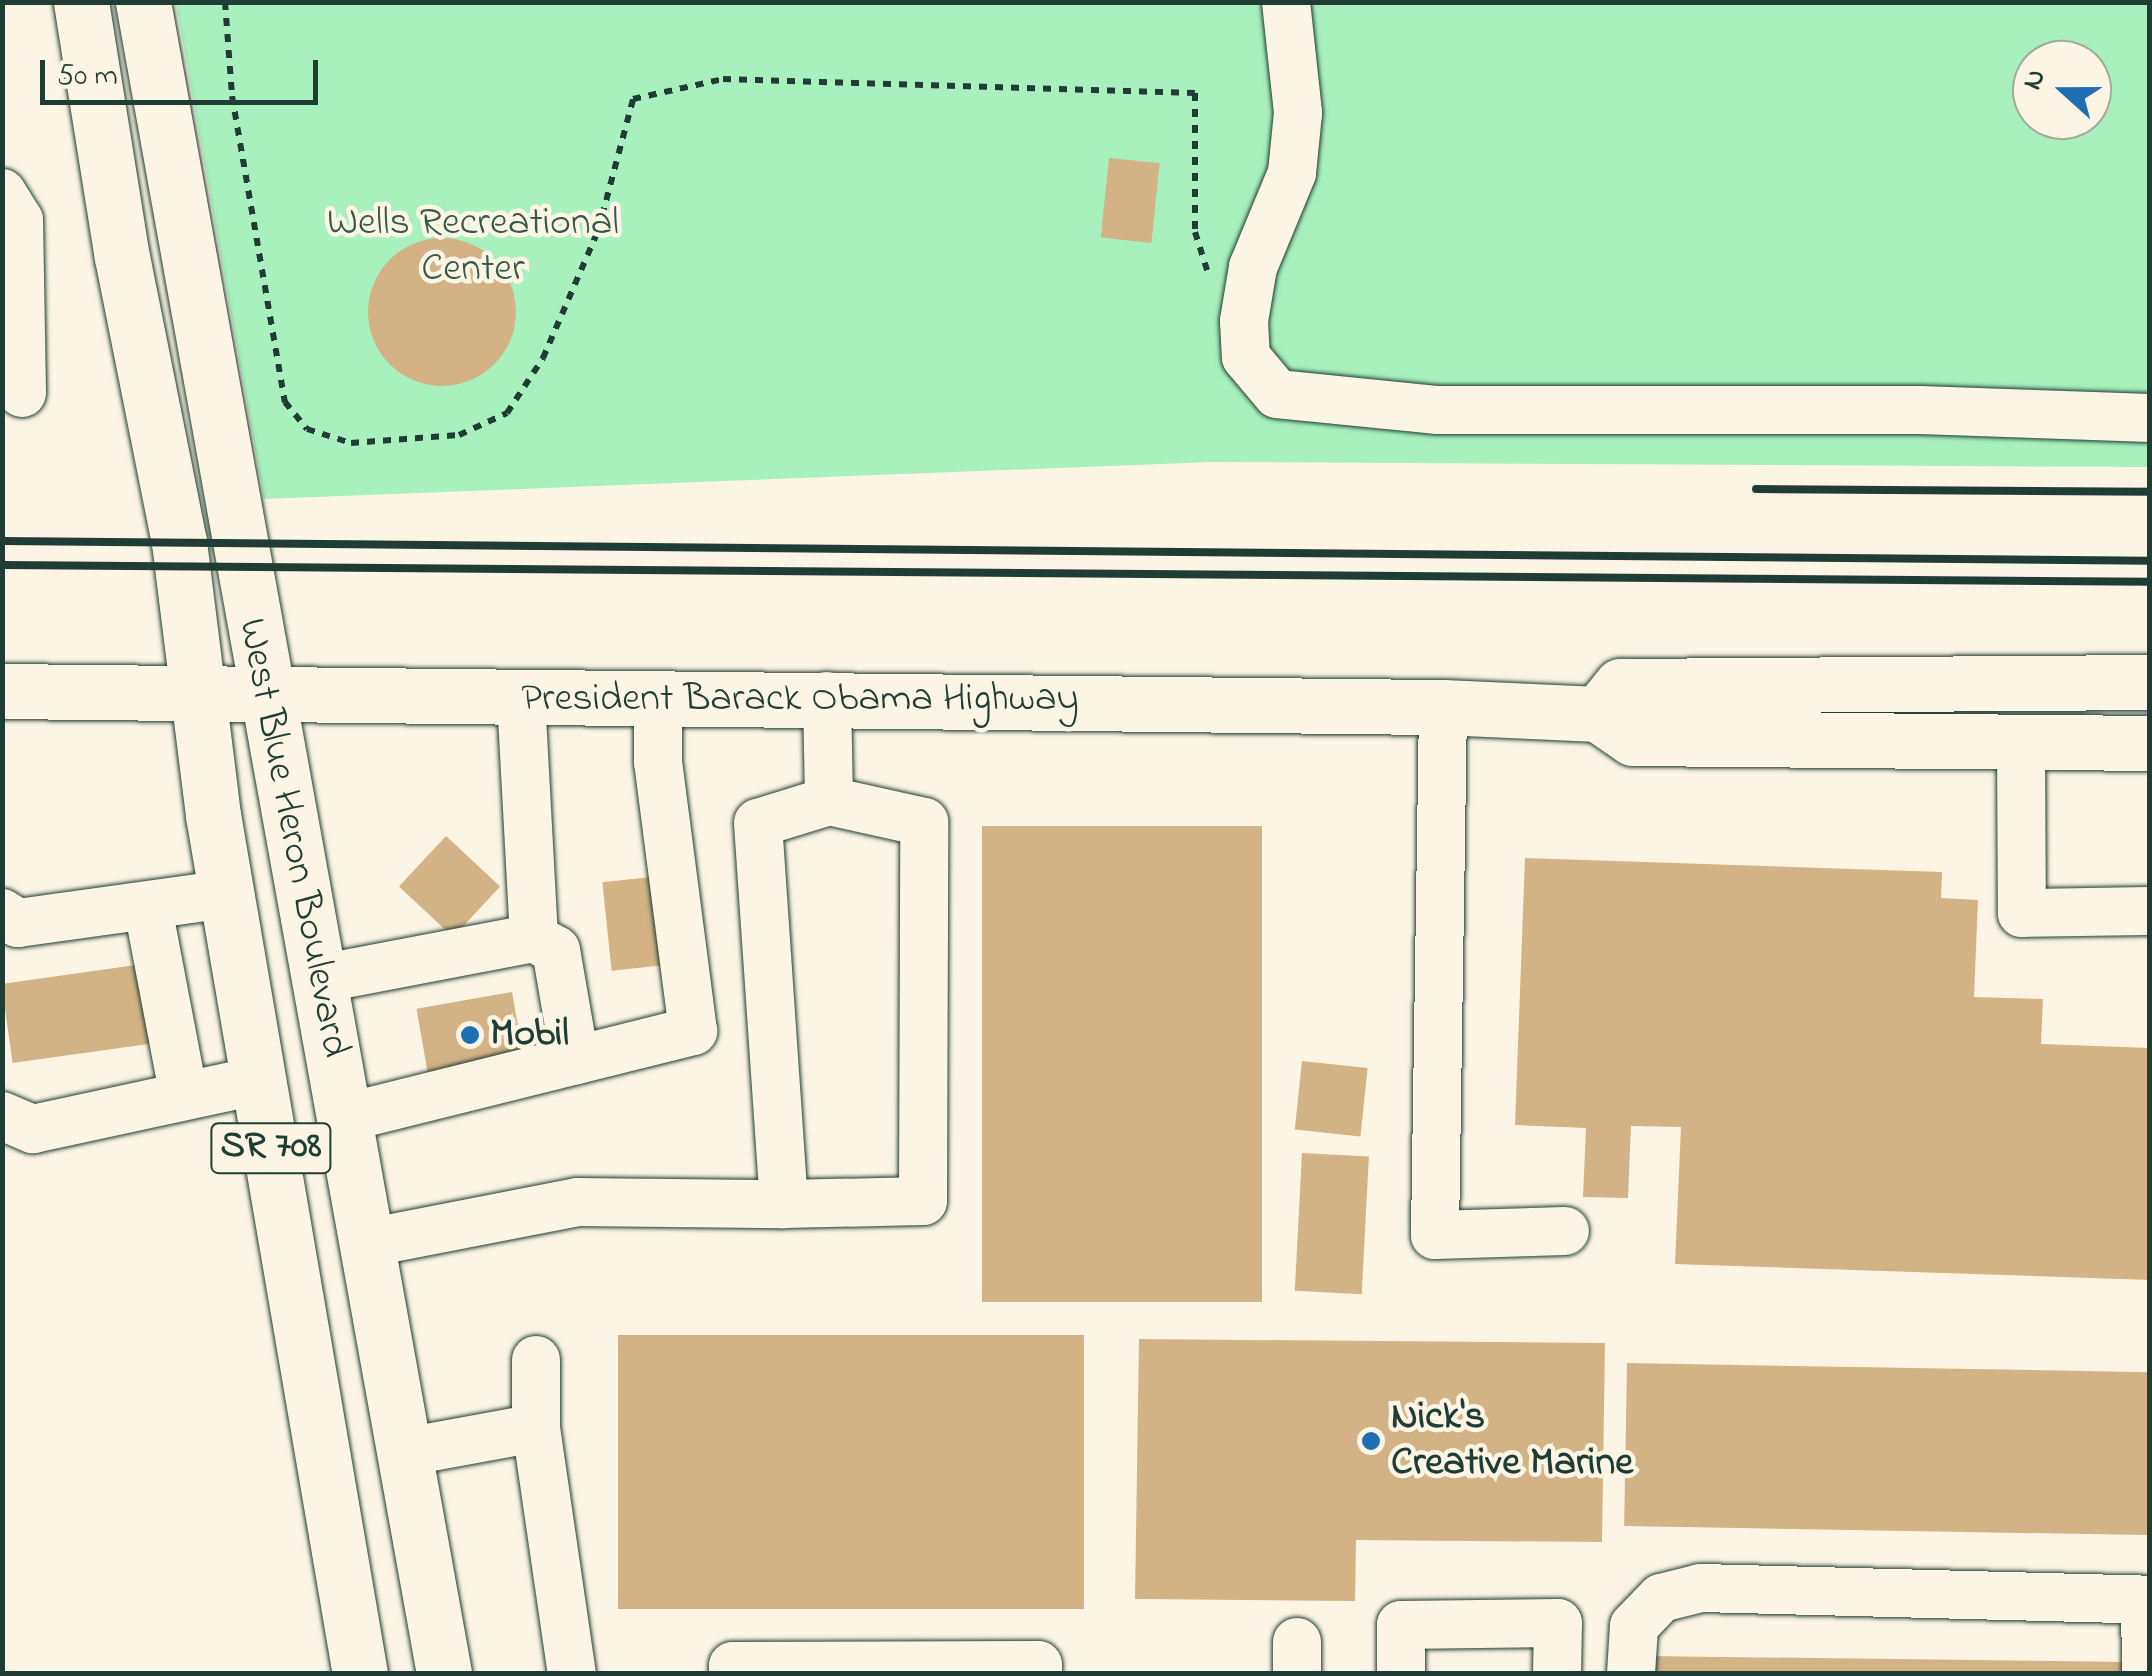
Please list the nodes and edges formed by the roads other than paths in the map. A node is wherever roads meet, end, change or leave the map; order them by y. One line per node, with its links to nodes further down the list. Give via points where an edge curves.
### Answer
1 (81, 2): 10 (main road, West Blue Heron Boulevard / SR 708, via 122,258 179,542)
2 (143, 2): 9 (main road, West Blue Heron Boulevard / SR 708)
3 (1286, 2): 6 (lane, via 1298,114 1292,173 1253,268 1244,321 1246,358 1277,394 1438,410 1920,410)
4 (2, 194): 5 (lane, via 19,220)
5 (22, 393)
6 (2150, 418)
7 (2031, 681): 8 (main road); 16 (main road, via 1621,686); 17 (lane)
8 (2150, 682)
9 (266, 692): 10 (main road, President Barack Obama Highway); 14 (main road, President Barack Obama Highway); 25 (main road, West Blue Heron Boulevard / SR 708)
10 (197, 694): 13 (main road, President Barack Obama Highway); 20 (main road, West Blue Heron Boulevard / SR 708)
11 (827, 696): 12 (main road, President Barack Obama Highway); 15 (main road, President Barack Obama Highway); 19 (lane)
12 (658, 697): 14 (main road, President Barack Obama Highway); 26 (lane, via 658,762 694,1030)
13 (5, 700)
14 (521, 700): 24 (lane)
15 (1442, 708): 16 (main road, President Barack Obama Highway); 32 (lane, via 1435,1235)
16 (1598, 714): 17 (main road, President Barack Obama Highway, via 1633,738)
17 (2027, 742): 18 (main road, President Barack Obama Highway); 22 (lane, via 2022,913)
18 (2150, 743)
19 (829, 800): 31 (lane, via 758,824); 31 (lane, via 924,822 923,1201)
20 (227, 894): 21 (lane); 27 (main road, West Blue Heron Boulevard / SR 708)
21 (148, 908): 23 (lane); 28 (lane)
22 (2150, 911)
23 (8, 926)
24 (534, 938): 25 (lane); 26 (lane, via 556,950)
25 (319, 979): 30 (main road, West Blue Heron Boulevard / SR 708)
26 (575, 1060): 30 (lane)
27 (259, 1080): 28 (lane); 38 (main road, West Blue Heron Boulevard / SR 708)
28 (184, 1096): 29 (lane, via 33,1129)
29 (2, 1116)
30 (344, 1118): 33 (main road, West Blue Heron Boulevard / SR 708)
31 (784, 1204): 33 (lane, via 578,1202)
32 (1565, 1231)
33 (367, 1243): 36 (main road, West Blue Heron Boulevard / SR 708)
34 (536, 1360): 35 (lane)
35 (536, 1428): 36 (lane); 40 (lane)
36 (405, 1452): 39 (main road, West Blue Heron Boulevard / SR 708)
37 (2147, 1600): 45 (lane, via 1701,1588 1661,1598 1634,1626); 46 (lane)
38 (360, 1674)
39 (444, 1674)
40 (572, 1674)
41 (733, 1674): 42 (lane, via 733,1666 1038,1665)
42 (1038, 1674)
43 (1402, 1674): 44 (lane, via 1401,1626 1558,1623)
44 (1557, 1674)
45 (1631, 1674)
46 (2146, 1674)

